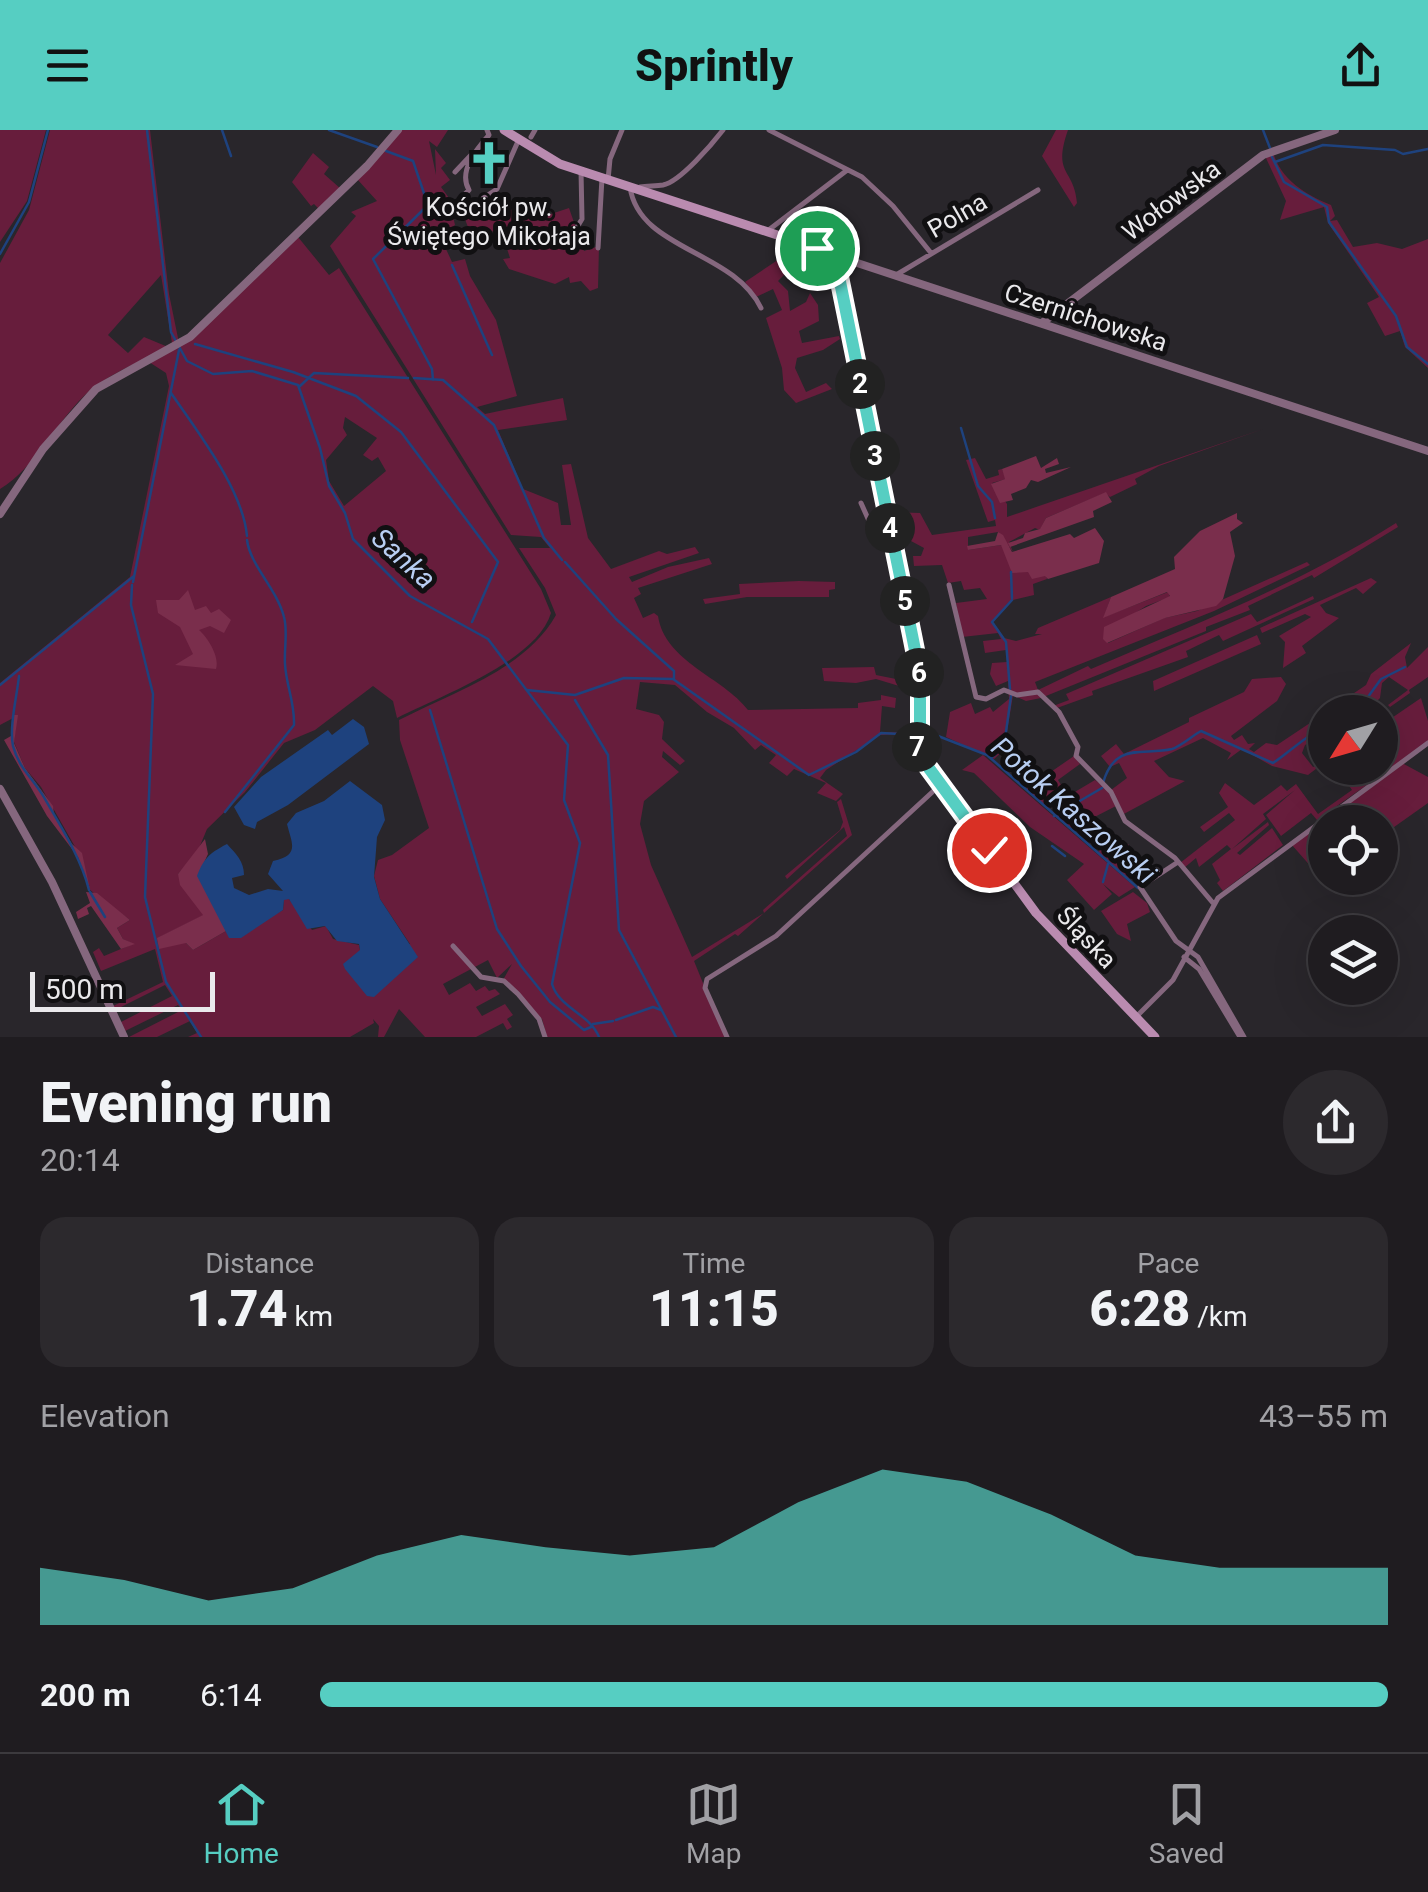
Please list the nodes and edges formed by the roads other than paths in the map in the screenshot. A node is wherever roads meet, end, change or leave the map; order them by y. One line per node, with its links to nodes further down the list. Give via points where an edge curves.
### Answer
1 (398, 130): 28 (street, via 177,345 96,389)
2 (504, 130): 8 (main road)
3 (622, 130): 13 (street)
4 (769, 130): 11 (street)
5 (1334, 130): 25 (street, Wołowska, via 1263,155)
6 (722, 131): 14 (street, via 667,184)
7 (488, 132): 9 (street)
8 (526, 134): 10 (main road, via 555,162); 17 (street, via 497,189)
9 (474, 152): 12 (street); 16 (street)
10 (581, 171): 13 (main road); 18 (street, via 582,218)
11 (846, 171): 19 (street); 21 (street, via 881,194)
12 (455, 172)
13 (605, 178): 14 (main road); 20 (street)
14 (630, 187): 19 (main road); 24 (street, via 654,229 736,274)
15 (1038, 190): 21 (street, Polna)
16 (463, 196)
17 (456, 216)
18 (576, 228)
19 (766, 232): 22 (main road)
20 (598, 248)
21 (932, 253): 23 (street, Polna)
22 (838, 261): 23 (street, Czernichowska); 30 (main road, Śląska)
23 (896, 275): 25 (street, Czernichowska)
24 (761, 308)
25 (1042, 324): 26 (street, Czernichowska)
26 (1428, 451)
27 (861, 503): 29 (street)
28 (0, 514)
29 (872, 527): 30 (street); 31 (street)
30 (890, 528): 31 (main road, Śląska)
31 (896, 558): 34 (main road, Śląska, via 919,668 921,759)
32 (950, 585): 36 (street, via 974,695 980,700 1004,690 1036,691 1059,712 1078,747 1076,756 1111,792 1125,821)
33 (1428, 743): 37 (street)
34 (940, 785): 40 (main road, Śląska, via 1036,913); 43 (street, via 776,936 707,979)
35 (0, 789): 41 (street)
36 (1178, 862): 37 (street); 39 (street, via 1140,886)
37 (1213, 903): 39 (street)
38 (453, 946): 42 (street, via 481,977 504,982 518,994)
39 (1186, 952): 40 (street, via 1168,988); 45 (street)
40 (1136, 1017): 44 (main road, Śląska)
41 (124, 1037)
42 (546, 1037)
43 (727, 1037)
44 (1154, 1037)
45 (1242, 1037)

